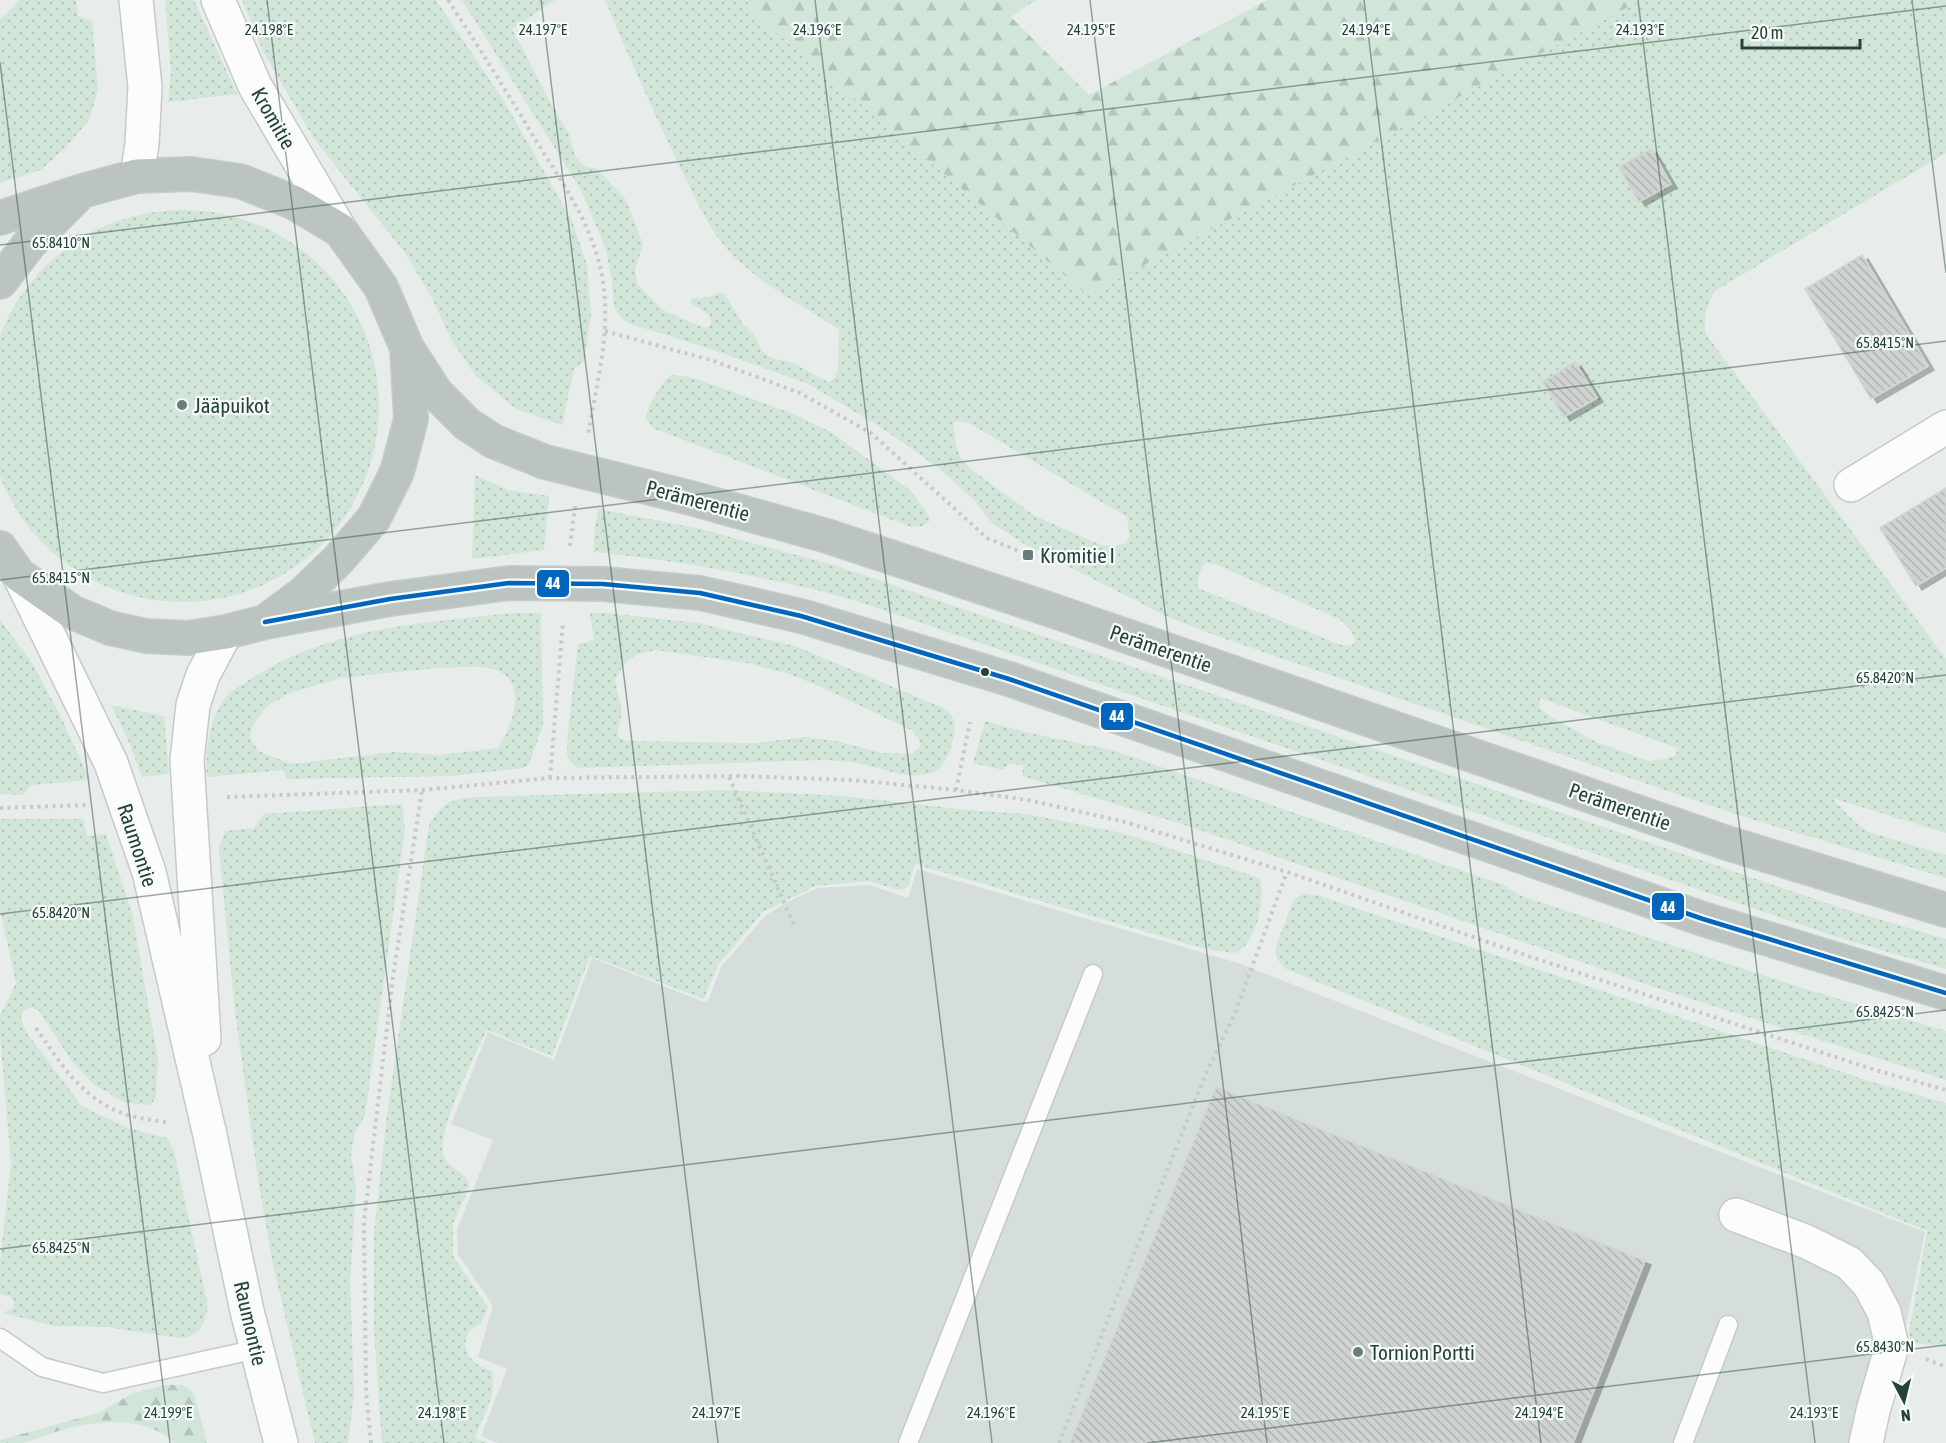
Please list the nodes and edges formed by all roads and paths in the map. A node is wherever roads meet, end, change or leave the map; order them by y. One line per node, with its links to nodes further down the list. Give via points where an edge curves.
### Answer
1 (136, 0): 4 (main road, via 145,87)
2 (218, 0): 7 (main road, Kromitie, via 255,86)
3 (448, 0): 9 (path, via 585,223 603,283)
4 (137, 176): 5 (highway); 7 (highway, via 191,174 240,181 293,202)
5 (82, 191): 6 (highway); 8 (highway, via 30,243)
6 (0, 218)
7 (340, 230): 10 (highway, via 381,286)
8 (0, 282)
9 (605, 331): 12 (path); 17 (path, via 714,361 800,393 871,433 987,538)
10 (407, 348): 20 (highway, via 411,419 397,472 374,518 338,560); 31 (highway, Perämerentie, via 436,393 467,424 494,441 545,462 838,539 1727,843)
11 (1946, 427): 13 (main road)
12 (588, 436)
13 (1851, 485)
14 (576, 505): 16 (path)
15 (0, 548): 18 (highway)
16 (568, 555)
17 (1028, 555)
18 (19, 575): 21 (highway, via 72,612 110,628 146,636 188,638); 37 (main road, Raumontie, via 111,763 149,872)
19 (564, 615): 24 (path)
20 (265, 622): 21 (highway); 34 (highway, via 509,583 603,584 700,593 801,616 1009,679 1703,919)
21 (226, 632): 37 (main road, Raumontie, via 203,675 193,705 187,760)
22 (970, 722): 26 (path)
23 (729, 777): 24 (path); 26 (path, via 852,780); 32 (path)
24 (550, 778): 25 (path)
25 (422, 790): 27 (path); 43 (path, via 393,977 364,1221 366,1392)
26 (956, 790): 30 (path, via 1028,800 1125,822)
27 (224, 797)
28 (88, 805): 29 (path)
29 (0, 808)
30 (1287, 872): 36 (path, via 1539,960); 45 (path, via 1235,1013 1204,1078)
31 (1946, 910)
32 (794, 925)
33 (1093, 974): 44 (lane)
34 (1946, 993)
35 (36, 1028): 37 (path, via 85,1092 124,1113)
36 (1946, 1090)
37 (209, 1131): 41 (main road, Raumontie)
38 (1736, 1215): 47 (main road, via 1849,1263 1869,1284 1884,1312 1892,1346)
39 (1728, 1325): 46 (lane)
40 (0, 1338): 41 (lane, via 42,1367 103,1383)
41 (257, 1349): 42 (main road, Raumontie)
42 (281, 1443)
43 (371, 1443)
44 (908, 1443)
45 (1059, 1443)
46 (1683, 1443)
47 (1866, 1443)

